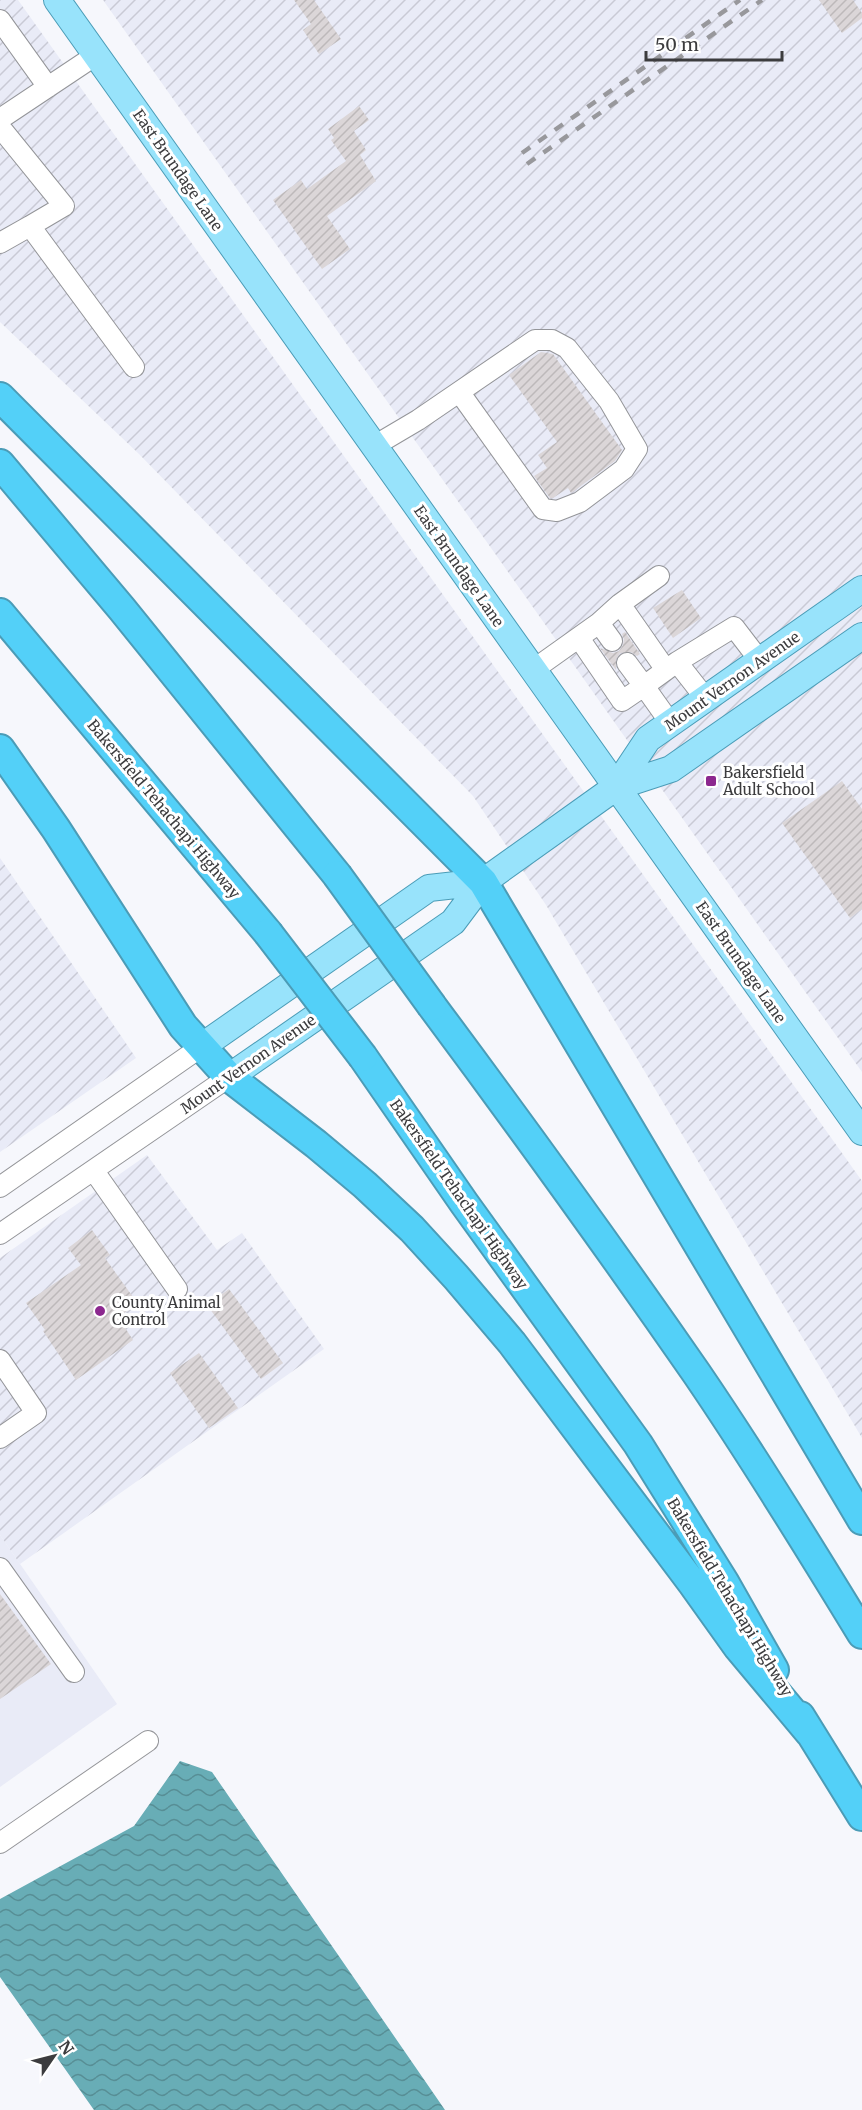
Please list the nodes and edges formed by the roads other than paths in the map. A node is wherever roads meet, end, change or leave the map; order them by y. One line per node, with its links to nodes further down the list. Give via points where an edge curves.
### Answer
1 (57, 0): 3 (main road, East Brundage Lane)
2 (0, 20): 4 (street)
3 (96, 55): 4 (street); 12 (main road, East Brundage Lane)
4 (48, 87): 5 (street)
5 (0, 119)
6 (0, 127): 7 (street, via 64,206)
7 (30, 226): 8 (street); 9 (street)
8 (0, 243)
9 (134, 367)
10 (460, 393): 10 (street, via 535,340 552,340 567,348 580,363 609,401 637,449 624,469 580,502 556,512 543,509); 12 (street)
11 (0, 397): 31 (highway)
12 (374, 446): 25 (main road, East Brundage Lane)
13 (0, 464): 44 (highway, bridge, via 337,875 698,1375)
14 (659, 576): 16 (street)
15 (862, 589): 22 (main road, Mount Vernon Avenue)
16 (620, 604): 18 (street); 24 (street)
17 (0, 613): 46 (highway, Bakersfield Tehachapi Highway, bridge, via 268,933 363,1058 638,1444 724,1582)
18 (599, 623): 20 (street); 21 (street)
19 (862, 636): 30 (main road, Mount Vernon Avenue, via 671,769)
20 (579, 638): 25 (street); 26 (street, via 622,701)
21 (612, 641)
22 (760, 661): 24 (street, via 734,627); 27 (main road, Mount Vernon Avenue)
23 (627, 663): 26 (street)
24 (672, 666): 26 (street); 27 (street)
25 (533, 670): 30 (main road, East Brundage Lane)
26 (644, 686): 28 (street)
27 (706, 699): 28 (main road, Mount Vernon Avenue)
28 (671, 724): 30 (main road, Mount Vernon Avenue, via 648,740)
29 (0, 750): 32 (highway, via 56,829 183,1026)
30 (616, 787): 31 (main road, Mount Vernon Avenue); 34 (main road, East Brundage Lane)
31 (483, 882): 32 (main road, Mount Vernon Avenue, via 429,888); 33 (main road, Mount Vernon Avenue, via 453,922); 42 (highway)
32 (201, 1047): 33 (highway); 36 (street, Mount Vernon Avenue)
33 (230, 1077): 35 (street, Mount Vernon Avenue); 46 (highway, via 365,1185 456,1277 512,1343 738,1647)
34 (862, 1132)
35 (94, 1171): 38 (street, Mount Vernon Avenue); 39 (street)
36 (5, 1184): 37 (street)
37 (0, 1202)
38 (0, 1234)
39 (177, 1289)
40 (0, 1360): 41 (street, via 36,1413)
41 (0, 1438)
42 (862, 1520)
43 (0, 1568): 45 (street)
44 (862, 1634)
45 (74, 1672)
46 (810, 1733): 48 (highway, Bakersfield Tehachapi Highway)
47 (148, 1741): 49 (street)
48 (862, 1816)
49 (0, 1842)

